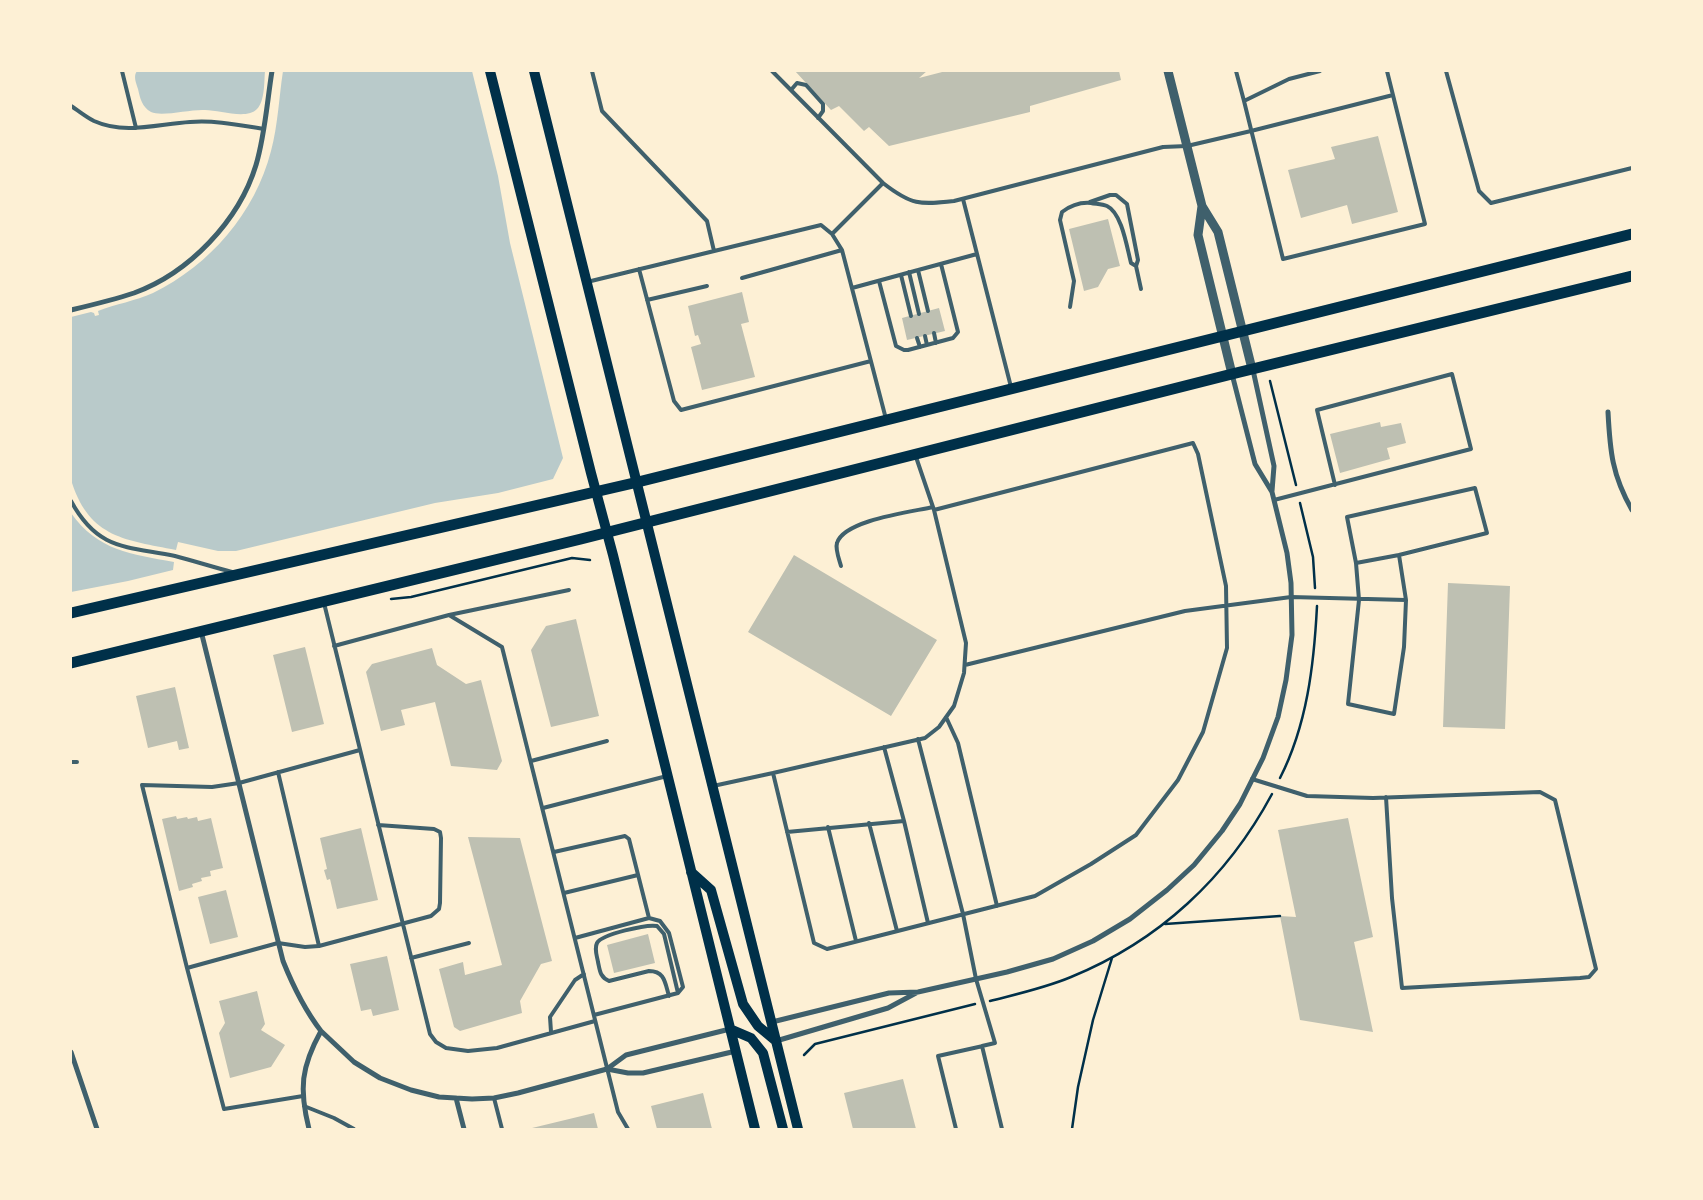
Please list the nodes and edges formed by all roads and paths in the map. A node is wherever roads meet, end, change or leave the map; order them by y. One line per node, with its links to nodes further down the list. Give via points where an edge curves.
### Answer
1 (122, 71): 17 (lane)
2 (272, 71): 18 (street)
3 (490, 71): 68 (main road)
4 (534, 71): 40 (main road)
5 (592, 71): 29 (lane, via 602,111 707,221)
6 (772, 71): 12 (lane)
7 (1168, 71): 20 (street)
8 (1236, 71): 14 (lane)
9 (1320, 71): 14 (lane, via 1289,79)
10 (1387, 71): 13 (lane)
11 (1446, 71): 21 (lane, via 1479,192 1491,203)
12 (790, 90): 16 (lane); 16 (lane, via 797,83 806,85 823,104)
13 (1393, 94): 19 (lane); 19 (lane, via 1425,224 1283,259)
14 (1244, 101): 19 (lane)
15 (71, 106): 17 (lane, via 110,126)
16 (818, 118): 22 (lane)
17 (136, 128): 18 (lane, via 210,122)
18 (264, 129): 46 (street, via 247,189 216,237 164,279 135,293)
19 (1251, 131): 20 (lane)
20 (1187, 146): 23 (lane, via 1163,147); 25 (street)
21 (1632, 168)
22 (883, 183): 23 (lane, via 899,196 923,204); 26 (lane)
23 (963, 199): 30 (lane)
24 (1086, 203): 32 (lane, via 1101,204 1111,209 1120,224 1131,263); 32 (lane, via 1116,195 1126,204 1138,260); 45 (lane, via 1069,207 1062,212 1060,220 1074,281)
25 (1202, 206): 50 (street, via 1218,232); 53 (street, via 1198,234)
26 (832, 234): 28 (lane); 29 (lane, via 820,225)
27 (1632, 234): 50 (main road)
28 (842, 250): 38 (lane); 42 (lane)
29 (714, 251): 33 (lane)
30 (977, 254): 31 (lane); 62 (lane)
31 (942, 264): 34 (lane); 55 (lane, via 958,332 953,338)
32 (1136, 266): 43 (lane)
33 (639, 269): 40 (lane); 44 (lane)
34 (918, 270): 35 (lane); 47 (lane)
35 (909, 272): 36 (lane); 48 (lane)
36 (901, 275): 39 (lane); 49 (lane)
37 (1632, 276): 59 (main road)
38 (742, 278)
39 (879, 280): 42 (lane); 57 (lane, via 896,346 904,350)
40 (588, 282): 66 (main road)
41 (707, 286): 44 (lane)
42 (852, 288): 58 (lane)
43 (1141, 289)
44 (647, 300): 58 (lane, via 674,401 681,410)
45 (1070, 306)
46 (71, 310)
47 (928, 311)
48 (919, 314)
49 (912, 316)
50 (1243, 331): 53 (main road); 59 (street)
51 (934, 333): 55 (lane)
52 (925, 336): 56 (lane)
53 (1223, 336): 60 (street); 62 (main road)
54 (917, 338): 57 (lane)
55 (936, 343): 56 (lane)
56 (927, 345): 57 (lane)
57 (920, 347)
58 (871, 361): 64 (lane)
59 (1252, 369): 60 (main road); 69 (street, via 1274,466)
60 (1232, 374): 65 (main road); 69 (street, via 1255,464)
61 (1270, 381): 70 (path)
62 (1012, 389): 64 (main road)
63 (1608, 412): 74 (street, via 1613,466 1621,491)
64 (886, 420): 66 (main road)
65 (916, 454): 73 (lane); 75 (main road)
66 (638, 482): 68 (main road); 75 (main road)
67 (1335, 484): 67 (lane, via 1471,449 1452,374 1317,410); 70 (lane)
68 (596, 491): 76 (main road); 80 (main road)
69 (1272, 492): 71 (street)
70 (1298, 494): 71 (lane); 83 (path, via 1313,557)
71 (1274, 500): 82 (street, via 1287,553)
72 (71, 501): 80 (lane, via 80,516 100,536 122,547 176,557)
73 (934, 509): 79 (lane, via 892,515 851,527 841,534 836,545); 87 (lane, via 1194,443 1226,586); 93 (lane, via 966,643)
74 (1632, 510)
75 (646, 523): 76 (main road); 107 (main road)
76 (607, 533): 86 (main road); 104 (main road)
77 (1399, 555): 78 (lane); 78 (lane, via 1487,533 1476,488 1347,517); 85 (lane)
78 (1356, 563): 84 (lane)
79 (841, 566)
80 (238, 574): 88 (main road)
81 (569, 590): 89 (lane)
82 (1292, 598): 83 (lane); 87 (lane); 105 (street, via 1292,635 1278,717)
83 (1316, 599): 84 (lane); 108 (path, via 1310,688 1299,730)
84 (1359, 600): 85 (lane); 85 (lane, via 1348,704 1394,714 1404,647)
85 (1406, 600)
86 (323, 601): 90 (main road); 91 (lane)
87 (1226, 606): 93 (lane, via 1185,611); 120 (lane, via 1227,648 1203,732 1178,780 1136,835 1035,896)
88 (71, 613)
89 (449, 615): 91 (lane); 99 (lane, via 502,647)
90 (201, 630): 92 (main road); 106 (street)
91 (334, 646): 98 (lane)
92 (71, 663)
93 (965, 665): 94 (lane, via 954,706)
94 (946, 717): 95 (lane, via 926,738); 120 (lane, via 958,743)
95 (918, 739): 97 (lane); 121 (lane)
96 (607, 741): 99 (lane)
97 (884, 747): 103 (lane); 111 (lane)
98 (360, 750): 102 (lane); 113 (lane)
99 (531, 761): 110 (lane)
100 (71, 762): 101 (lane)
101 (77, 762)
102 (278, 772): 106 (lane); 133 (lane)
103 (773, 773): 107 (lane); 115 (lane)
104 (667, 776): 110 (lane); 117 (main road)
105 (1252, 779): 108 (lane); 138 (street, via 1222,831 1194,865 1130,919 1094,941 1053,959)
106 (239, 783): 132 (street); 136 (lane, via 212,787 142,784)
107 (712, 786): 145 (main road)
108 (1276, 786): 109 (lane, via 1307,796); 125 (path, via 1235,854 1202,892)
109 (1386, 797): 109 (lane, via 1540,792 1555,800 1596,969 1589,977 1580,978 1402,988)
110 (543, 808): 116 (lane)
111 (904, 821): 112 (lane); 124 (lane)
112 (869, 823): 114 (lane); 128 (lane)
113 (378, 825): 126 (lane); 126 (lane, via 434,829 441,834 439,909 431,916)
114 (828, 827): 115 (lane); 130 (lane)
115 (787, 832): 130 (lane, via 814,943 827,948)
116 (554, 852): 118 (lane, via 625,836 629,839); 119 (lane)
117 (691, 872): 146 (main road); 149 (main road, via 711,890 742,1004 758,1026)
118 (638, 875): 119 (lane); 123 (lane)
119 (564, 893): 129 (lane)
120 (997, 906): 121 (lane)
121 (963, 914): 124 (lane); 138 (lane)
122 (1280, 916): 125 (path)
123 (649, 918): 127 (lane); 129 (lane); 140 (lane, via 660,921 669,933 683,987)
124 (928, 923): 128 (lane)
125 (1164, 924): 135 (path)
126 (402, 925): 133 (lane); 134 (lane)
127 (651, 925): 140 (lane, via 657,926 664,934); 141 (lane, via 600,939 595,948 600,973 609,981 649,971 661,972)
128 (897, 931): 130 (lane)
129 (575, 938): 137 (lane)
130 (856, 941)
131 (469, 943): 134 (lane)
132 (278, 944): 133 (lane); 136 (lane); 147 (street, via 294,989)
133 (319, 946)
134 (410, 958): 148 (lane, via 430,1034 446,1048 468,1051 497,1048)
135 (1112, 958): 142 (path, via 1070,978); 170 (path, via 1093,1020)
136 (187, 968): 155 (lane, via 224,1110)
137 (584, 974): 143 (lane); 148 (lane, via 576,980 550,1017)
138 (976, 979): 139 (street); 142 (lane)
139 (918, 992): 145 (street, via 889,993); 149 (street, via 888,1008)
140 (678, 993): 141 (lane)
141 (669, 996): 143 (lane)
142 (983, 1002): 150 (lane, via 995,1042); 153 (path, via 815,1044)
143 (594, 1015): 144 (lane)
144 (595, 1021): 148 (lane); 154 (lane)
145 (771, 1022): 149 (main road)
146 (730, 1029): 151 (main road); 154 (street, via 626,1055); 166 (main road, via 751,1038 763,1054)
147 (321, 1031): 155 (street, via 309,1053 302,1082); 156 (street, via 348,1057 380,1078 411,1090)
148 (551, 1032)
149 (776, 1041): 167 (main road)
150 (983, 1046): 168 (lane, via 938,1056); 169 (lane)
151 (736, 1051): 154 (street, via 643,1073); 165 (main road)
152 (71, 1053): 159 (street)
153 (804, 1056)
154 (607, 1069): 157 (street); 164 (lane, via 618,1112)
155 (303, 1096): 158 (street)
156 (456, 1098): 157 (street); 162 (street)
157 (494, 1098): 163 (lane)
158 (304, 1106): 160 (street); 161 (lane)
159 (98, 1129)
160 (309, 1129)
161 (354, 1129)
162 (464, 1129)
163 (502, 1129)
164 (628, 1129)
165 (755, 1129)
166 (783, 1129)
167 (798, 1129)
168 (956, 1129)
169 (1002, 1129)
170 (1072, 1129)

